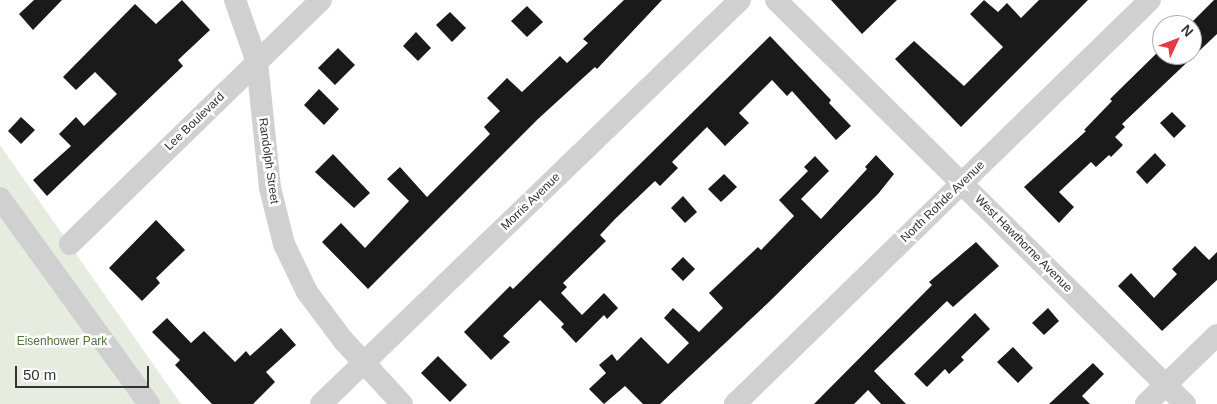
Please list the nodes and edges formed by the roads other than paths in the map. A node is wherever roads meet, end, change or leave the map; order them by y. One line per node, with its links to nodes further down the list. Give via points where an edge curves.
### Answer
1 (235, 0): 6 (street, Randolph Street)
2 (321, 0): 6 (street, Lee Boulevard)
3 (740, 0): 11 (street, Morris Avenue)
4 (776, 0): 7 (street, West Hawthorne Avenue)
5 (1150, 0): 7 (street, North Rohde Avenue)
6 (257, 62): 9 (street, Lee Boulevard); 11 (street, Randolph Street, via 270,188 284,244 307,292)
7 (962, 183): 12 (street, West Hawthorne Avenue); 16 (street, North Rohde Avenue)
8 (0, 198): 13 (street)
9 (70, 244)
10 (1217, 335): 12 (street)
11 (364, 362): 14 (street, Morris Avenue); 15 (street, Randolph Street)
12 (1166, 385): 17 (street); 18 (street, West Hawthorne Avenue)
13 (149, 404)
14 (321, 404)
15 (402, 404)
16 (735, 404)
17 (1146, 404)
18 (1185, 404)

